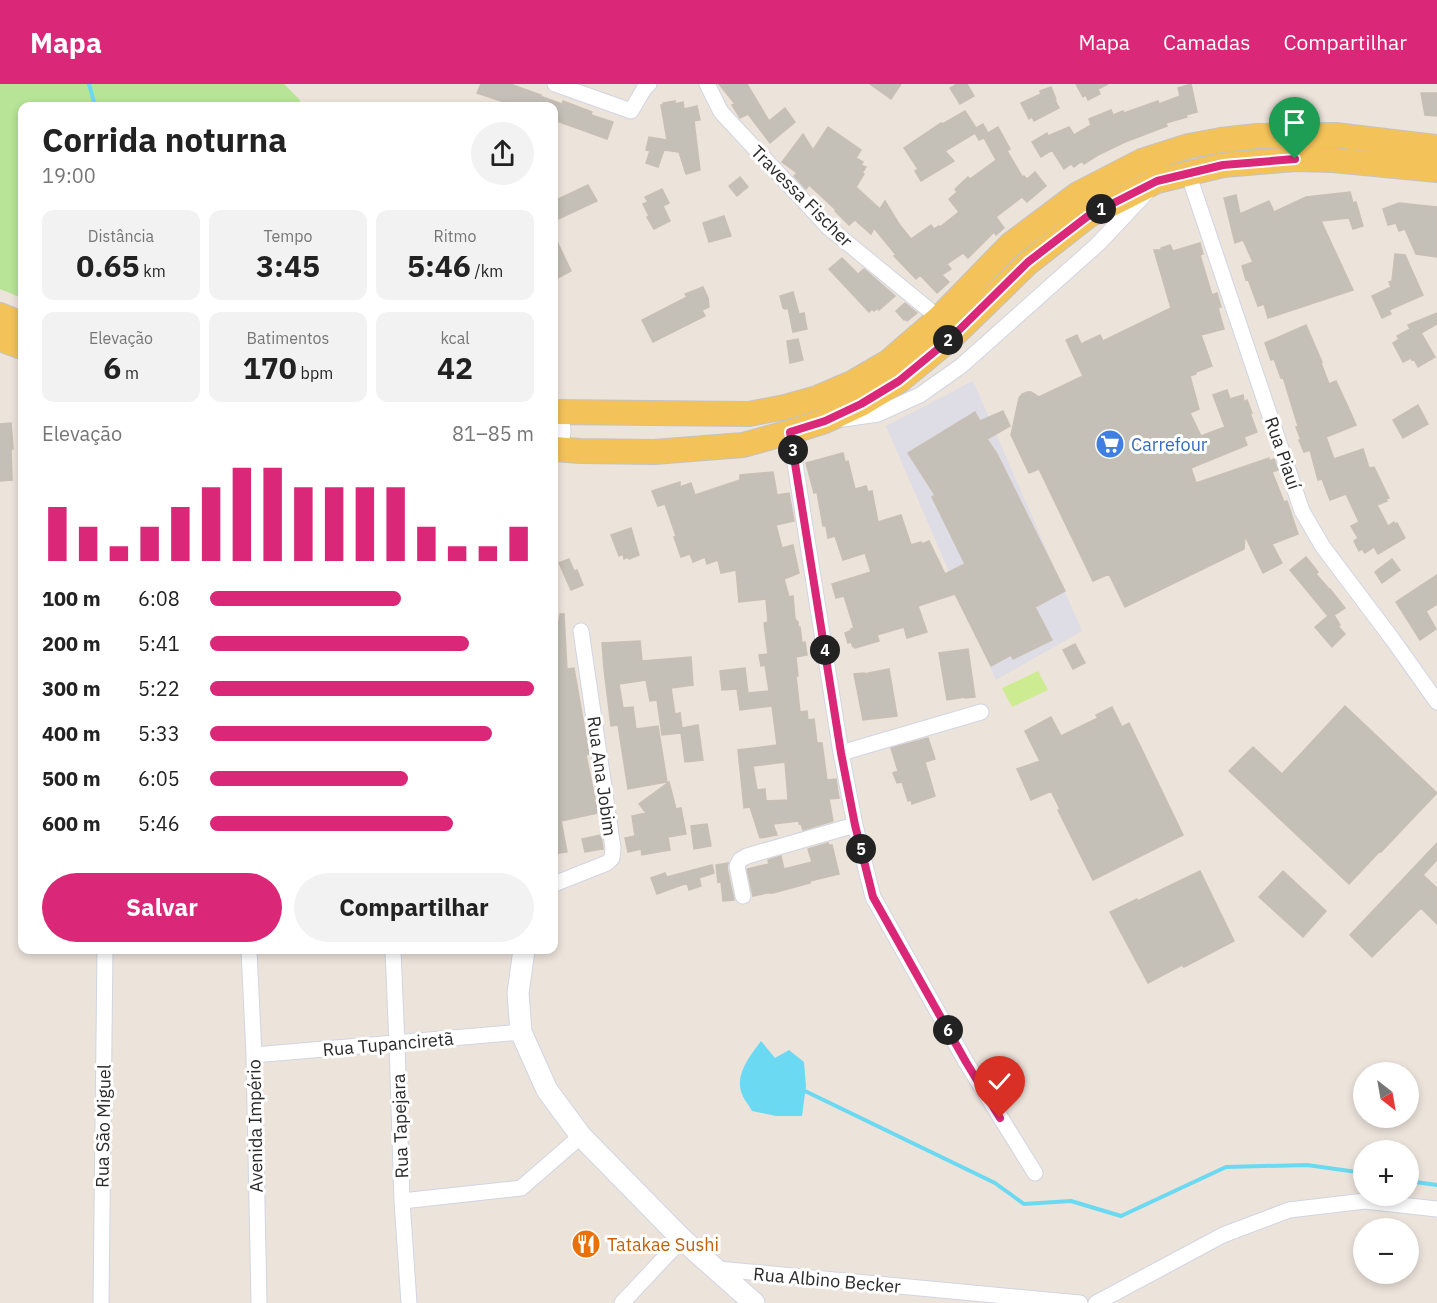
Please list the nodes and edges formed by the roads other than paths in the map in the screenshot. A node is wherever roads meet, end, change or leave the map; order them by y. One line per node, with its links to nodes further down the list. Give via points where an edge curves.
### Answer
1 (555, 84): 2 (street, via 631,111)
2 (649, 84)
3 (707, 84): 9 (street, Travessa Fischer, via 721,112 828,227)
4 (1437, 147): 9 (main road, via 1335,135 1257,136 1189,146 1142,161 1078,194 1010,245)
5 (1437, 170): 6 (main road, via 1295,159 1223,165)
6 (1188, 173): 7 (main road); 20 (street, Rua Piauí, via 1302,511 1323,547)
7 (1157, 181): 15 (main road, via 1088,216 1028,262 950,339 899,381); 15 (street, via 1098,244 961,366 920,395 878,414)
8 (0, 315): 10 (main road)
9 (939, 318): 13 (main road, via 888,362 852,383 785,407 749,414)
10 (18, 322)
11 (0, 339): 12 (main road)
12 (18, 346)
13 (558, 412)
14 (558, 419): 17 (main road)
15 (825, 421): 16 (main road)
16 (790, 432): 18 (main road, via 743,445 654,452); 22 (street)
17 (558, 441)
18 (558, 449)
19 (581, 631): 24 (street, Rua Ana Jobim, via 612,858)
20 (1437, 702)
21 (981, 712): 22 (street)
22 (841, 753): 23 (street)
23 (855, 825): 25 (street, via 740,860 737,866); 34 (street, via 873,897 966,1062)
24 (558, 882)
25 (743, 896)
26 (105, 954): 40 (street, Rua São Miguel)
27 (249, 954): 32 (street, Avenida Império)
28 (393, 954): 31 (street, Rua Tapejara)
29 (523, 954): 30 (main road, via 518,993)
30 (521, 1032): 31 (street, Rua Tupanciretã); 33 (main road, via 547,1090)
31 (397, 1044): 32 (street, Rua Tupanciretã); 35 (street, Rua Tapejara)
32 (254, 1055): 41 (street, Avenida Império)
33 (581, 1136): 35 (street, via 521,1188); 37 (main road)
34 (1035, 1173)
35 (402, 1200): 42 (street, Rua Tapejara)
36 (1437, 1209): 45 (street, via 1365,1200 1289,1210 1223,1235)
37 (682, 1239): 38 (main road); 43 (street)
38 (718, 1269): 39 (main road); 44 (street, Rua Albino Becker)
39 (742, 1299)
40 (101, 1303)
41 (259, 1303)
42 (409, 1303)
43 (622, 1303)
44 (1080, 1303)
45 (1096, 1303)

